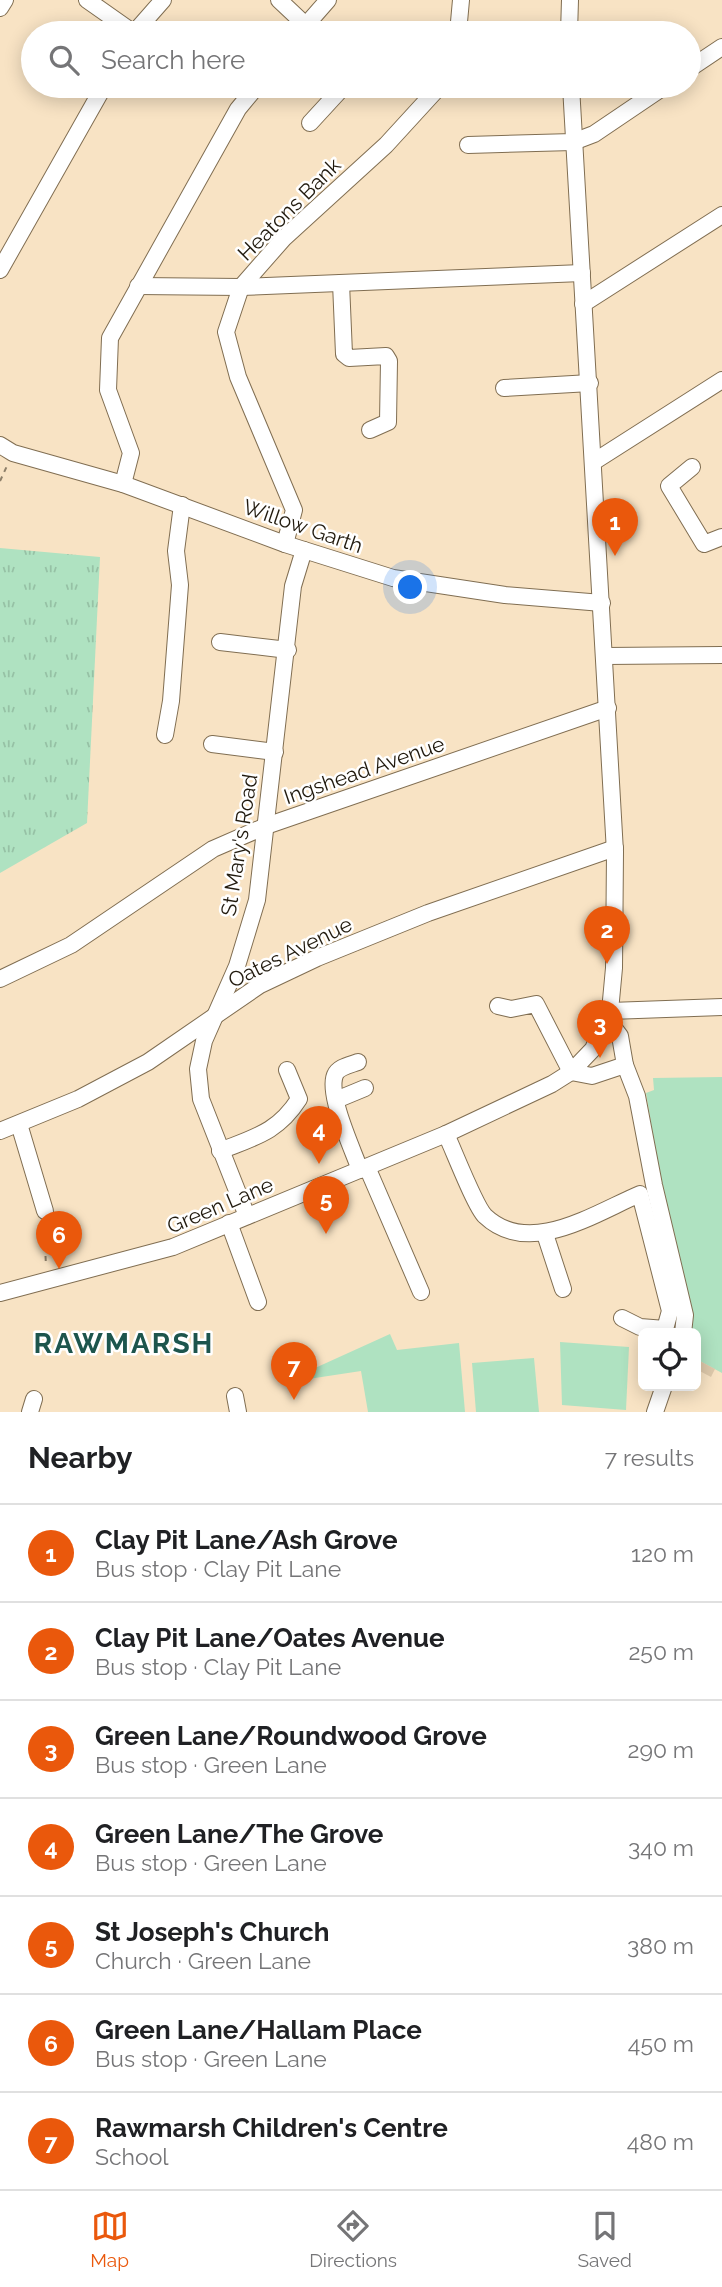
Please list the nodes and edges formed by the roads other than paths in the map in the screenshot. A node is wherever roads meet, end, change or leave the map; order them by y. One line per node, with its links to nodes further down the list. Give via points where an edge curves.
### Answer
1 (5, 0): 8 (street)
2 (87, 0): 9 (street)
3 (163, 0): 10 (street)
4 (279, 0): 11 (street)
5 (328, 0): 12 (street)
6 (461, 0): 13 (street)
7 (570, 0): 14 (street)
8 (0, 8)
9 (117, 21)
10 (145, 21)
11 (297, 21)
12 (313, 21)
13 (459, 21)
14 (569, 21)
15 (722, 47): 16 (street)
16 (701, 61)
17 (97, 98): 27 (street)
18 (247, 98): 30 (street)
19 (333, 98): 23 (street)
20 (428, 98): 31 (street, Heatons Bank, via 386,145 284,238)
21 (571, 98): 24 (street)
22 (647, 98): 24 (street, via 594,134)
23 (310, 123)
24 (573, 142): 25 (street); 28 (street)
25 (468, 145)
26 (722, 215): 32 (street)
27 (0, 270)
28 (582, 273): 29 (street); 32 (street)
29 (341, 283): 31 (street); 36 (street, via 345,354 349,358 386,356 389,361 388,422)
30 (138, 286): 31 (street); 40 (street, via 110,338 108,390 131,453)
31 (241, 287): 43 (street, Heatons Bank, via 226,332 238,377 294,510)
32 (583, 303): 34 (street)
33 (722, 380): 38 (street)
34 (590, 383): 35 (street); 38 (street)
35 (504, 388)
36 (370, 430)
37 (7, 449): 40 (street, Willow Garth)
38 (595, 461): 45 (street)
39 (692, 467): 42 (street, via 669,486 704,544)
40 (123, 484): 41 (street, Willow Garth)
41 (182, 505): 43 (street, Willow Garth); 51 (street, via 171,701)
42 (722, 537)
43 (285, 544): 44 (street, Willow Garth)
44 (304, 550): 45 (street, Willow Garth, via 393,578 505,595); 47 (street, St Mary's Road, via 293,586)
45 (602, 603): 49 (street)
46 (220, 642): 47 (street)
47 (288, 650): 53 (street, St Mary's Road)
48 (722, 655): 49 (street)
49 (605, 656): 50 (street)
50 (608, 708): 54 (street, Ingshead Avenue); 55 (street)
51 (164, 735)
52 (212, 744): 53 (street)
53 (275, 752): 54 (street, St Mary's Road)
54 (266, 826): 56 (street, Ingshead Avenue, via 214,849 71,944); 60 (street, St Mary's Road, via 257,900 237,966)
55 (615, 848): 59 (street); 60 (street, Oates Avenue, via 428,913 317,958 260,985)
56 (0, 979)
57 (498, 1006): 64 (street, via 510,1009 536,1004)
58 (722, 1007): 59 (street)
59 (609, 1016): 62 (street, via 620,1036); 64 (street, Green Lane, via 593,1049)
60 (212, 1018): 67 (street, Oates Avenue, via 148,1062); 70 (street, St Mary's Road, via 199,1057 198,1082)
61 (358, 1062): 66 (street, via 335,1073)
62 (625, 1065): 64 (street, via 592,1076); 81 (street, via 637,1096 685,1315)
63 (287, 1070): 70 (street, via 299,1099 286,1119 276,1128)
64 (571, 1072): 69 (street, Green Lane)
65 (365, 1088): 66 (street)
66 (337, 1100): 71 (street)
67 (19, 1124): 68 (street, Oates Avenue); 72 (street)
68 (0, 1131)
69 (446, 1134): 71 (street, Green Lane); 75 (street, via 484,1216 524,1234)
70 (220, 1151): 73 (street, St Mary's Road)
71 (364, 1168): 73 (street, Green Lane); 77 (street)
72 (46, 1211)
73 (247, 1216): 74 (street, Green Lane)
74 (229, 1223): 78 (street, Green Lane, via 143,1257); 79 (street)
75 (545, 1234): 76 (street); 80 (street, via 640,1194 670,1311 665,1329 640,1327)
76 (563, 1289)
77 (421, 1292)
78 (0, 1293)
79 (258, 1302)
80 (622, 1318)
81 (684, 1328)
82 (662, 1391): 83 (street)
83 (655, 1412)

